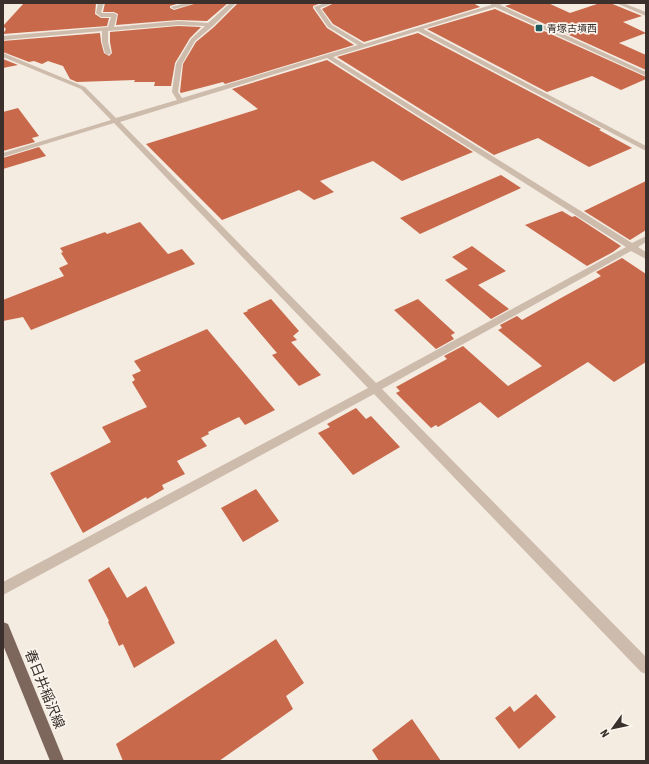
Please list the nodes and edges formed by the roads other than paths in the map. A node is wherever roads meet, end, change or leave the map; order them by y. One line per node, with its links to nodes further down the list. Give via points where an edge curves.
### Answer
1 (101, 3): 13 (street, via 98,12 101,15 114,15)
2 (193, 3): 9 (street)
3 (225, 3): 4 (street)
4 (232, 3): 11 (street)
5 (330, 3): 15 (street, via 317,7 330,26)
6 (503, 3): 8 (street)
7 (619, 3): 10 (street)
8 (493, 4): 12 (street); 19 (street)
9 (174, 7)
10 (646, 14)
11 (211, 24): 13 (street, via 178,23); 20 (street, via 193,40 179,64 175,92)
12 (417, 28): 15 (street); 22 (street)
13 (108, 29): 14 (street); 16 (street, via 105,42)
14 (3, 38)
15 (362, 45): 18 (street)
16 (108, 53)
17 (3, 56): 21 (street, via 83,88)
18 (328, 56): 20 (street); 25 (street)
19 (646, 74)
20 (180, 100): 21 (street)
21 (115, 120): 23 (street); 27 (street)
22 (646, 149)
23 (3, 155)
24 (646, 239): 25 (street)
25 (632, 247): 26 (street); 27 (street)
26 (646, 256)
27 (374, 389): 28 (street); 30 (street)
28 (3, 589)
29 (3, 629): 31 (main road, 春日井稲沢線)
30 (646, 667)
31 (57, 761)

